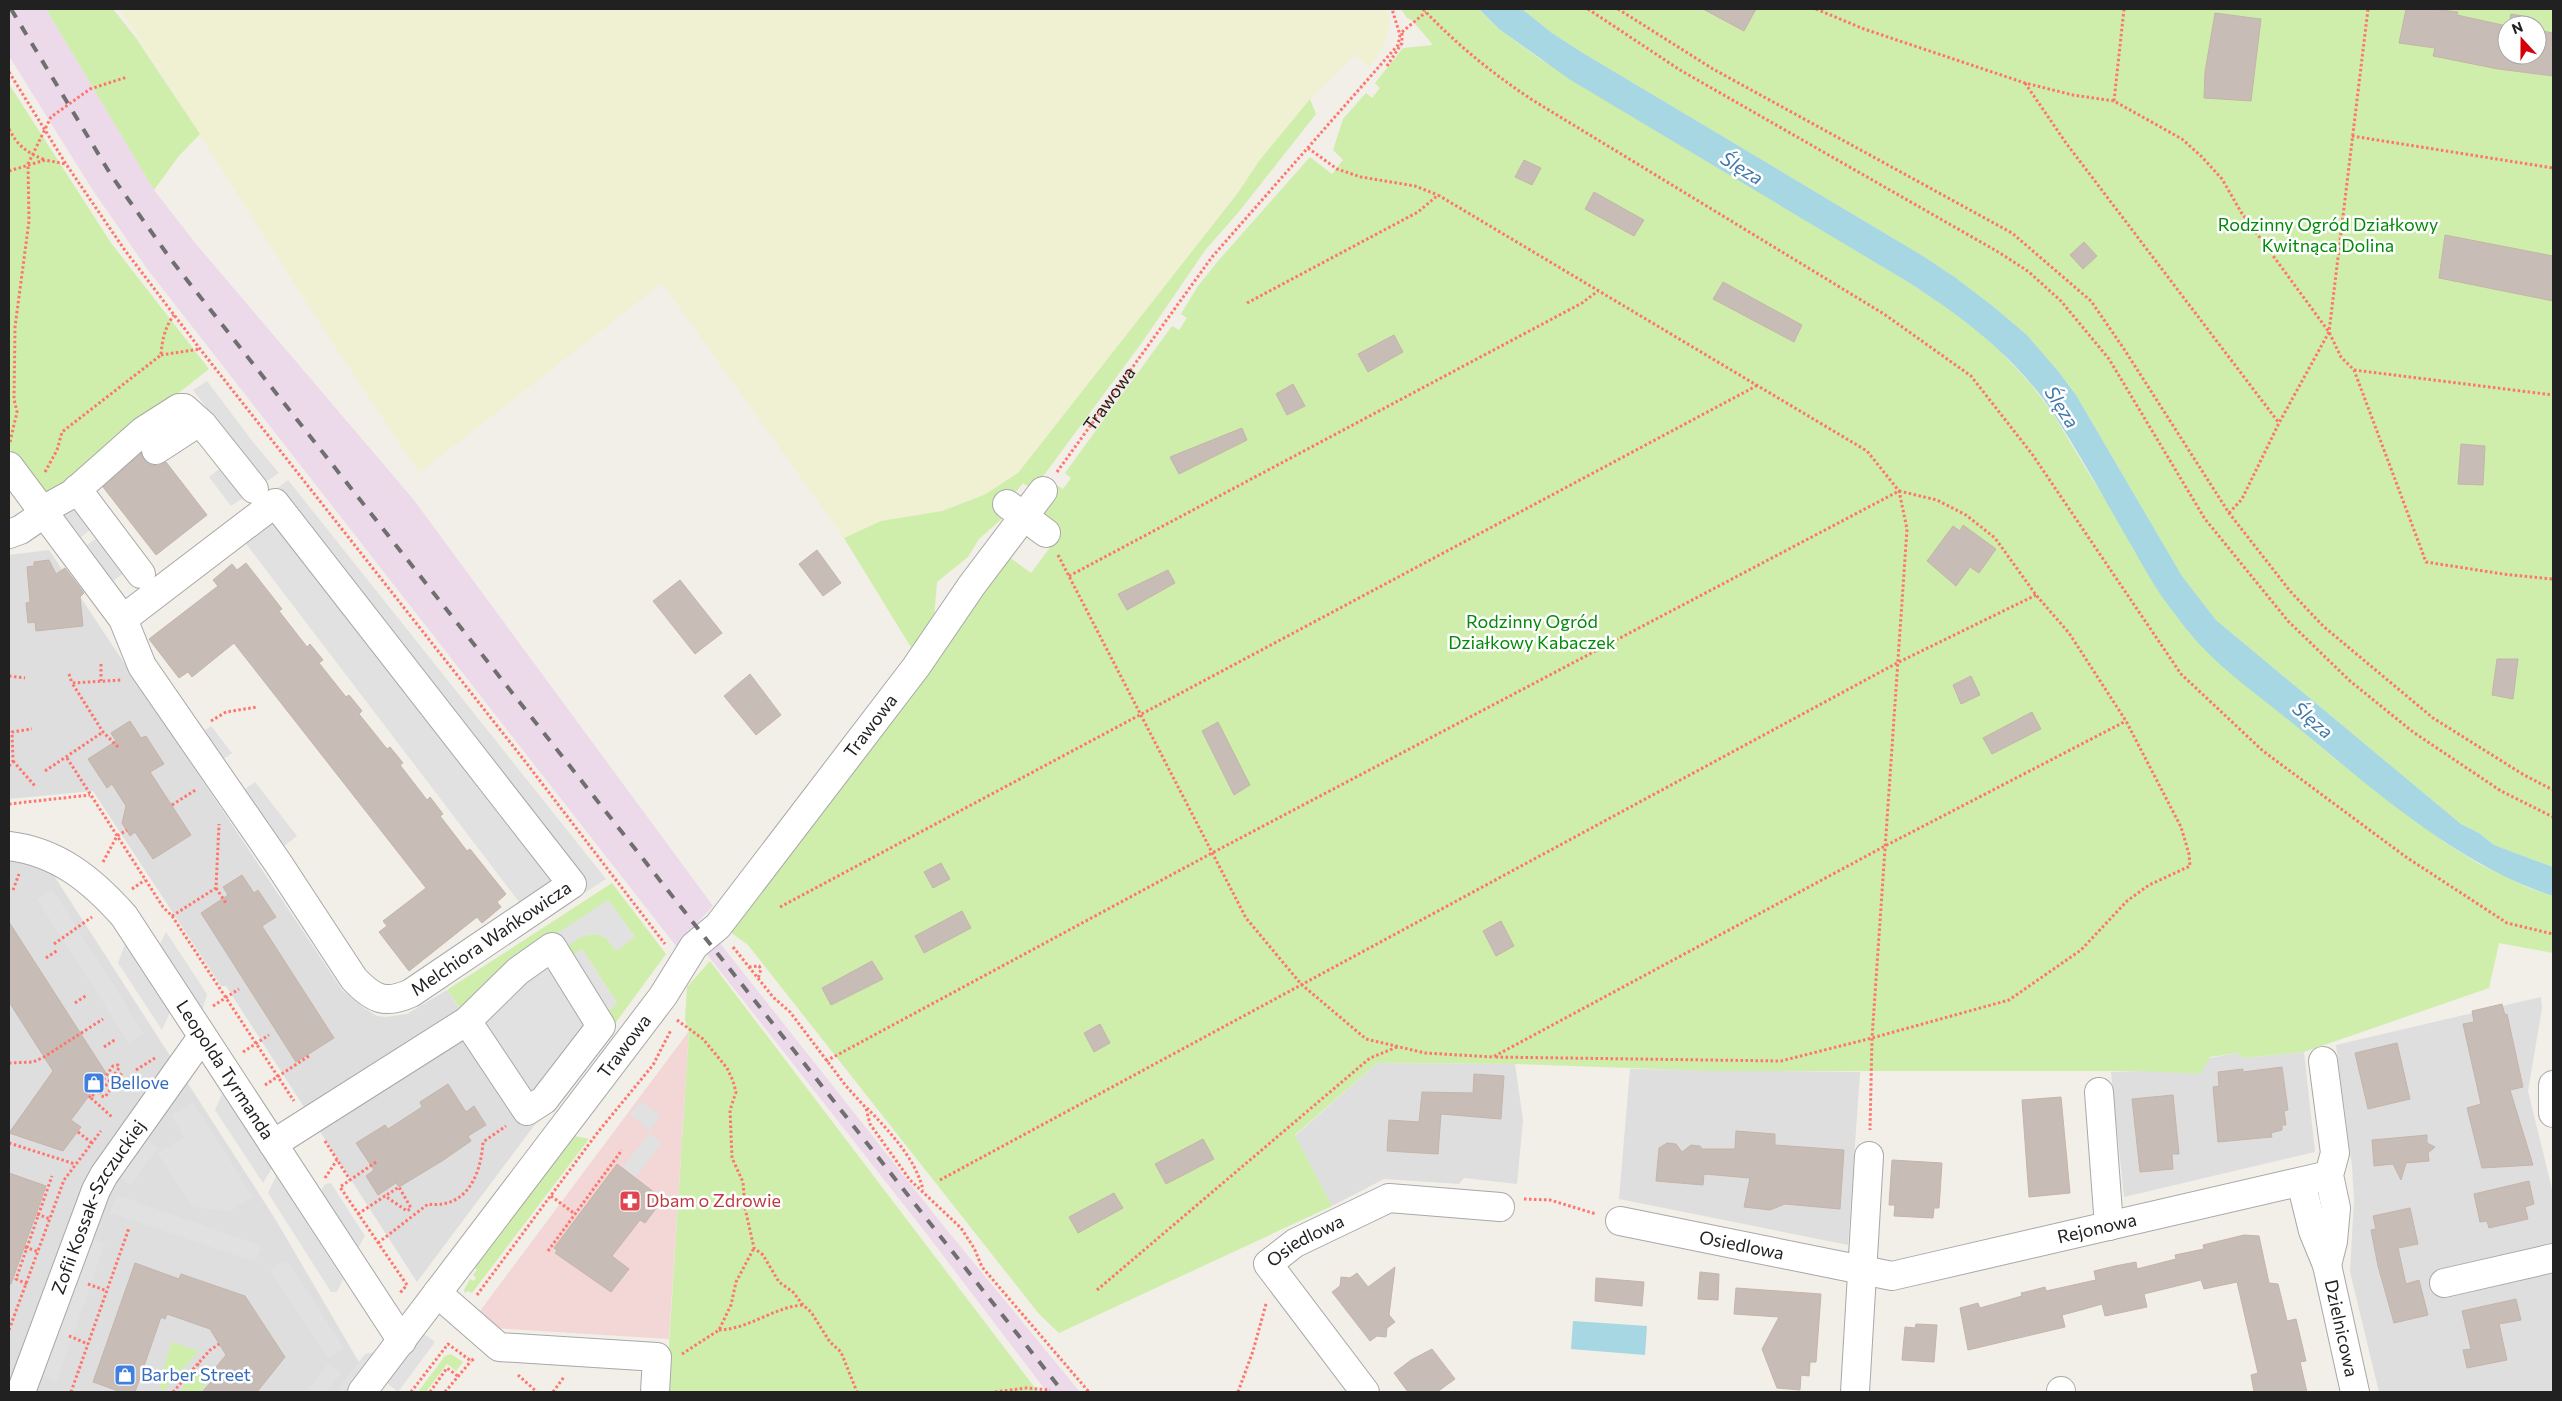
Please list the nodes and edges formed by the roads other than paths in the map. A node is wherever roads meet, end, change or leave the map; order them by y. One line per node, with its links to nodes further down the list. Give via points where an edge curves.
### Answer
1 (199, 422): 2 (street); 4 (street, via 184,408 178,408 143,431); 5 (street)
2 (156, 450)
3 (9, 466): 8 (street, Melchiora Wańkowicza)
4 (77, 489): 8 (street); 11 (street)
5 (254, 489)
6 (1043, 491): 7 (street, Trawowa)
7 (1016, 510): 10 (street); 31 (street, Trawowa, via 972,585 916,666 718,926 694,946 663,996)
8 (45, 513): 9 (street); 12 (street, Melchiora Wańkowicza)
9 (9, 534)
10 (1051, 542)
11 (141, 574)
12 (123, 618): 12 (street, Melchiora Wańkowicza, via 276,503 572,884 410,993 396,1000 370,993 354,978 142,666)
13 (9, 846): 15 (street, Leopolda Tyrmanda, via 43,853 72,867 92,882 132,928)
14 (467, 1021): 14 (street, via 518,971 552,947 601,1026 544,1100 527,1111); 20 (street)
15 (197, 1028): 20 (street, Leopolda Tyrmanda); 33 (street, Zofii Kossak-Szczuckiej, via 104,1175 68,1262)
16 (2323, 1061): 22 (street, via 2335,1153)
17 (2553, 1085): 19 (street)
18 (2098, 1092): 26 (street)
19 (2553, 1113)
20 (273, 1144): 32 (street, Leopolda Tyrmanda)
21 (1869, 1156): 29 (street)
22 (2329, 1176): 23 (street, Rejonowa); 28 (street, Dzielnicowa, via 2336,1208)
23 (2301, 1182): 26 (street, Rejonowa); 28 (street, Dzielnicowa, via 2313,1231)
24 (1500, 1207): 36 (street, Osiedlowa, via 1389,1198 1295,1243 1268,1264)
25 (1620, 1221): 29 (street, Osiedlowa)
26 (2109, 1226): 29 (street, Rejonowa, via 1892,1276)
27 (2553, 1258): 30 (street)
28 (2327, 1265): 38 (street, Dzielnicowa)
29 (1863, 1270): 37 (street)
30 (2444, 1283)
31 (437, 1293): 32 (street, Trawowa); 35 (street, via 499,1347 657,1357)
32 (402, 1341): 34 (street, Trawowa)
33 (21, 1392)
34 (362, 1392)
35 (655, 1392)
36 (1365, 1392)
37 (1855, 1392)
38 (2355, 1392)

